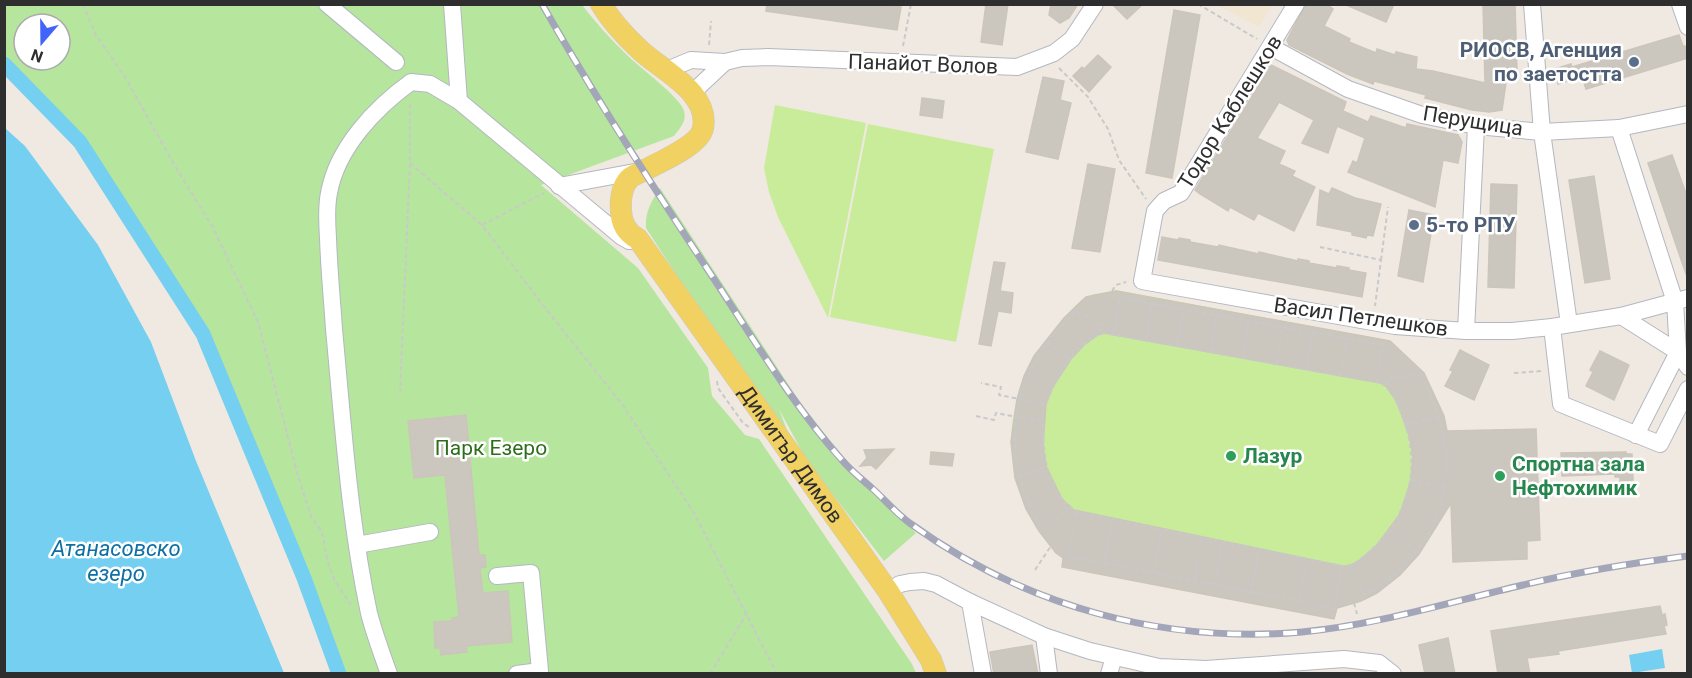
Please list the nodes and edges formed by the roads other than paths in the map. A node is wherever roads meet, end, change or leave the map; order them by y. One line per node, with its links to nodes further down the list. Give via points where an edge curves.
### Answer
1 (327, 4): 11 (street)
2 (452, 4): 14 (street)
3 (601, 4): 12 (main road, via 640,51)
4 (1095, 4): 10 (street, Панайот Волов, via 1072,39 1054,53 1017,67 768,57)
5 (1296, 4): 9 (street, Тодор Каблешков)
6 (1532, 4): 18 (street)
7 (1680, 4): 8 (street)
8 (1688, 27)
9 (1271, 47): 16 (street, Перущица, via 1348,89 1422,115); 22 (street, Тодор Каблешков, via 1181,193 1164,201 1155,211)
10 (716, 61): 12 (street, Панайот Волов, via 691,60); 13 (street)
11 (396, 62)
12 (667, 70): 13 (main road)
13 (692, 93): 19 (main road, via 702,106 704,117 703,130 696,142)
14 (459, 101): 20 (street); 32 (street, via 429,84 411,82 394,94 358,133 335,171 328,194 328,262)
15 (1688, 114): 17 (street, Перущица)
16 (1476, 126): 18 (street, Перущица); 26 (street)
17 (1619, 128): 18 (street, Перущица); 23 (street)
18 (1542, 132): 25 (street)
19 (644, 170): 20 (street); 21 (main road, Димитър Димов, via 633,204 640,229)
20 (559, 186): 21 (street, via 622,237 629,241)
21 (638, 239): 34 (main road, Димитър Димов)
22 (1142, 281): 26 (street, Васил Петлешков, via 1373,322)
23 (1681, 300): 24 (street, Васил Петлешков); 27 (street)
24 (1621, 316): 25 (street, Васил Петлешков); 27 (street)
25 (1560, 325): 26 (street, Васил Петлешков, via 1512,332); 30 (street, via 1557,370 1561,404)
26 (1466, 331)
27 (1678, 352): 28 (street); 30 (street)
28 (1688, 367)
29 (1685, 398): 30 (street, via 1660,444)
30 (1636, 435)
31 (430, 532): 32 (street)
32 (357, 545): 38 (street, via 370,614)
33 (497, 576): 39 (street, via 531,573 540,671)
34 (888, 591): 35 (street, via 900,584 924,581); 40 (main road, Димитър Димов)
35 (970, 602): 36 (street); 41 (street)
36 (1044, 636): 37 (street); 42 (street)
37 (1112, 665): 43 (street, via 1206,669 1344,659 1379,663)
38 (389, 674)
39 (517, 674)
40 (936, 674)
41 (983, 674)
42 (1049, 674)
43 (1393, 674)

